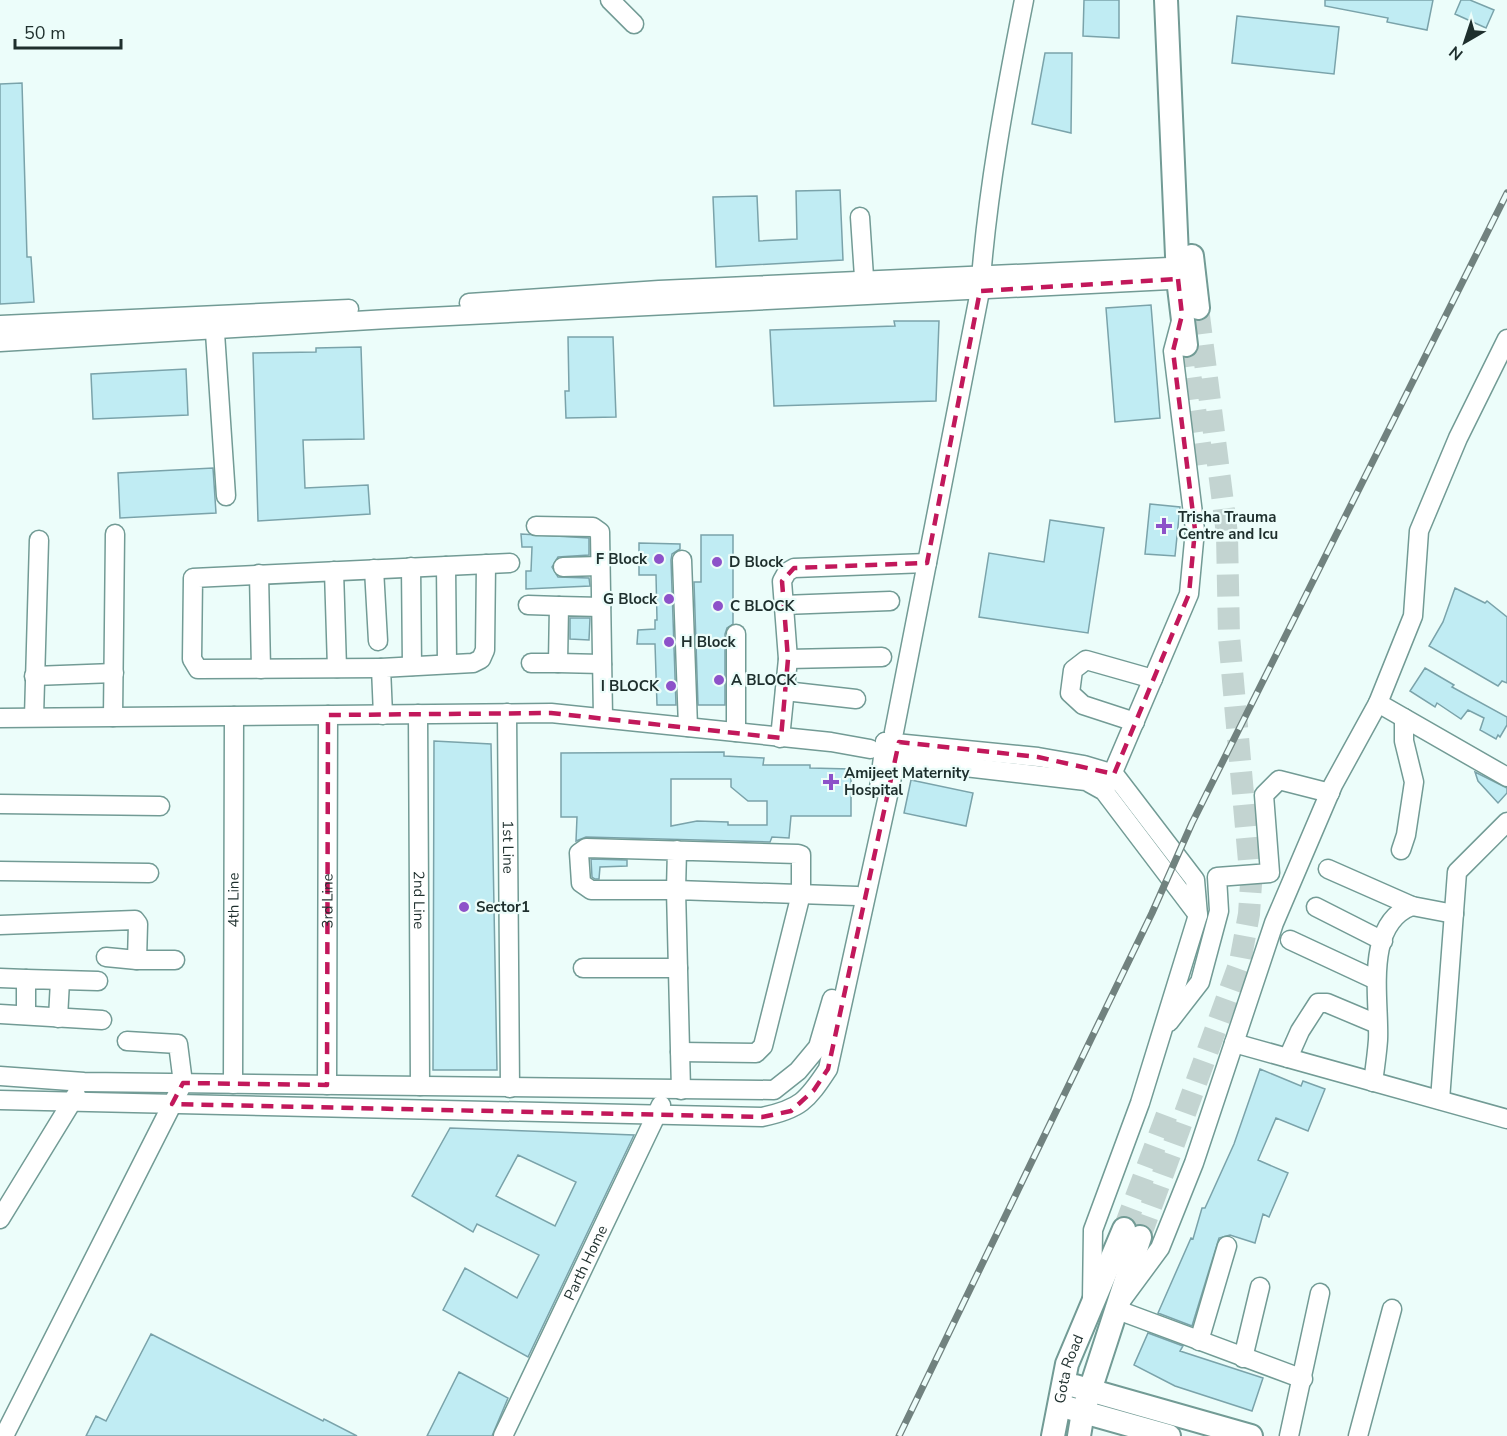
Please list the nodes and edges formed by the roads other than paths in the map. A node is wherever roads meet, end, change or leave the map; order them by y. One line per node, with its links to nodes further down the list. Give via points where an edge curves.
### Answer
1 (1024, 0): 8 (street, via 1001,118)
2 (1166, 0): 7 (main road)
3 (1179, 0): 7 (main road)
4 (612, 1): 5 (street)
5 (634, 24)
6 (860, 217): 9 (street)
7 (1185, 273): 8 (street); 10 (main road)
8 (980, 283): 9 (street); 22 (street)
9 (865, 289): 11 (street)
10 (1190, 311): 15 (main road); 50 (street, via 1173,351 1195,530 1189,594)
11 (214, 323): 12 (street); 14 (street); 16 (street)
12 (0, 326)
13 (1507, 339): 53 (street, via 1458,438 1419,531 1413,616)
14 (0, 342)
15 (1186, 345)
16 (226, 496)
17 (536, 526): 25 (street, via 597,529)
18 (115, 534): 48 (street)
19 (39, 540): 49 (street)
20 (682, 560): 65 (street)
21 (510, 563): 23 (street)
22 (927, 563): 33 (street, via 794,568 782,581); 68 (street)
23 (486, 564): 24 (street); 42 (street, via 485,650 481,659 473,663)
24 (446, 566): 26 (street); 42 (street)
25 (600, 566): 27 (street); 35 (street)
26 (411, 567): 28 (street); 44 (street)
27 (563, 567)
28 (374, 569): 29 (street); 37 (street)
29 (334, 570): 30 (street); 47 (street)
30 (259, 574): 46 (street); 46 (street, via 193,578 192,659 198,669)
31 (890, 601): 33 (street)
32 (528, 605): 34 (street)
33 (783, 605): 39 (street)
34 (559, 606): 35 (street); 41 (street)
35 (601, 607): 43 (street)
36 (736, 634): 66 (street)
37 (378, 641)
38 (882, 657): 39 (street)
39 (788, 659): 51 (street)
40 (531, 663): 41 (street)
41 (558, 663): 43 (street)
42 (447, 664): 44 (street)
43 (602, 664): 62 (street)
44 (412, 666): 45 (street)
45 (381, 668): 47 (street); 55 (street)
46 (261, 669): 47 (street)
47 (337, 669)
48 (114, 673): 49 (street); 60 (street)
49 (34, 676): 59 (street)
50 (1153, 679): 64 (street); 64 (street, via 1086,660 1073,670 1070,693 1077,702)
51 (785, 692): 52 (street); 67 (street)
52 (856, 699)
53 (1378, 703): 63 (street); 72 (street)
54 (507, 713): 56 (street); 62 (street); 118 (street, 1st Line)
55 (383, 714): 56 (street); 57 (street)
56 (418, 714): 117 (street, 2nd Line)
57 (328, 715): 58 (street); 116 (street, 3rd Line)
58 (234, 716): 60 (street); 115 (street, 4th Line)
59 (34, 717): 60 (street); 61 (street)
60 (113, 717)
61 (0, 718)
62 (603, 718): 65 (street)
63 (1404, 718): 70 (street); 77 (street, via 1404,741 1414,782)
64 (1135, 722): 69 (street)
65 (688, 727): 66 (street)
66 (736, 732): 67 (street)
67 (780, 738): 68 (street)
68 (888, 747): 69 (street, via 1038,757); 71 (street, via 1086,781); 83 (street); 124 (street, via 828,1069 814,1090 791,1111 762,1117)
69 (1114, 774): 71 (street); 87 (street, via 1195,880)
70 (1507, 777)
71 (1104, 791): 87 (street)
72 (1329, 793): 106 (street, via 1279,780 1264,795 1270,873 1217,877 1219,911 1200,982); 108 (street, via 1274,923)
73 (0, 804): 74 (street)
74 (160, 806)
75 (1507, 822): 86 (street, via 1457,872)
76 (677, 850): 81 (street); 81 (street, via 586,848 579,853 581,883 585,888); 82 (street, via 801,855)
77 (1401, 850)
78 (1328, 869): 84 (street)
79 (0, 871): 80 (street)
80 (149, 873)
81 (676, 890): 82 (street); 95 (street)
82 (801, 894): 83 (street); 109 (street, via 760,1051)
83 (857, 896): 119 (street, via 818,1047 798,1071 774,1090)
84 (1412, 906): 86 (street); 90 (street, via 1396,916)
85 (1316, 908): 90 (street)
86 (1454, 914): 121 (street)
87 (1197, 915): 106 (street)
88 (0, 924): 92 (street, via 135,920)
89 (1290, 940): 98 (street)
90 (1383, 941): 98 (street)
91 (106, 957): 92 (street)
92 (137, 960): 93 (street)
93 (175, 960)
94 (583, 968): 95 (street)
95 (678, 968): 109 (street)
96 (0, 978): 97 (street)
97 (27, 978): 99 (street); 102 (street)
98 (1376, 980): 105 (street)
99 (60, 981): 100 (street); 103 (street)
100 (98, 981)
101 (0, 1014): 102 (street)
102 (26, 1015): 103 (street)
103 (58, 1018): 104 (street)
104 (102, 1020)
105 (1377, 1024): 110 (street, via 1318,1003); 113 (street)
106 (1161, 1032): 130 (street, via 1140,1103 1093,1230)
107 (127, 1041): 114 (street, via 178,1044)
108 (1234, 1043): 110 (street); 131 (street, via 1194,1163 1160,1248)
109 (680, 1052): 119 (street)
110 (1288, 1058): 113 (street)
111 (0, 1076): 112 (street)
112 (84, 1082): 114 (street); 122 (street)
113 (1373, 1082): 121 (street)
114 (183, 1083): 115 (street); 123 (street)
115 (233, 1084): 116 (street)
116 (327, 1085): 117 (street)
117 (420, 1086): 118 (street)
118 (510, 1088): 119 (street)
119 (674, 1090): 124 (street, Parth Home)
120 (0, 1100): 122 (street)
121 (1440, 1100): 125 (street)
122 (71, 1103): 123 (street); 126 (street)
123 (172, 1104): 124 (street); 140 (street)
124 (656, 1114): 141 (street, Parth Home)
125 (1507, 1119)
126 (0, 1219)
127 (1227, 1246): 133 (street)
128 (1260, 1287): 134 (street)
129 (1320, 1293): 135 (street)
130 (1092, 1304): 131 (main road, Gota Road, via 1132,1233); 136 (main road, Gota Road)
131 (1115, 1309): 133 (street); 137 (main road, Gota Road)
132 (1392, 1309): 147 (street)
133 (1199, 1341): 134 (street)
134 (1243, 1358): 135 (street)
135 (1303, 1379): 146 (street)
136 (1062, 1383): 137 (main road); 138 (main road, Gota Road)
137 (1090, 1390): 139 (main road, Gota Road); 145 (main road)
138 (1057, 1406): 139 (main road); 142 (main road, Gota Road)
139 (1083, 1412): 143 (main road, Gota Road); 144 (main road)
140 (4, 1436)
141 (503, 1436)
142 (1053, 1436)
143 (1079, 1436)
144 (1168, 1436)
145 (1251, 1436)
146 (1289, 1436)
147 (1358, 1436)

